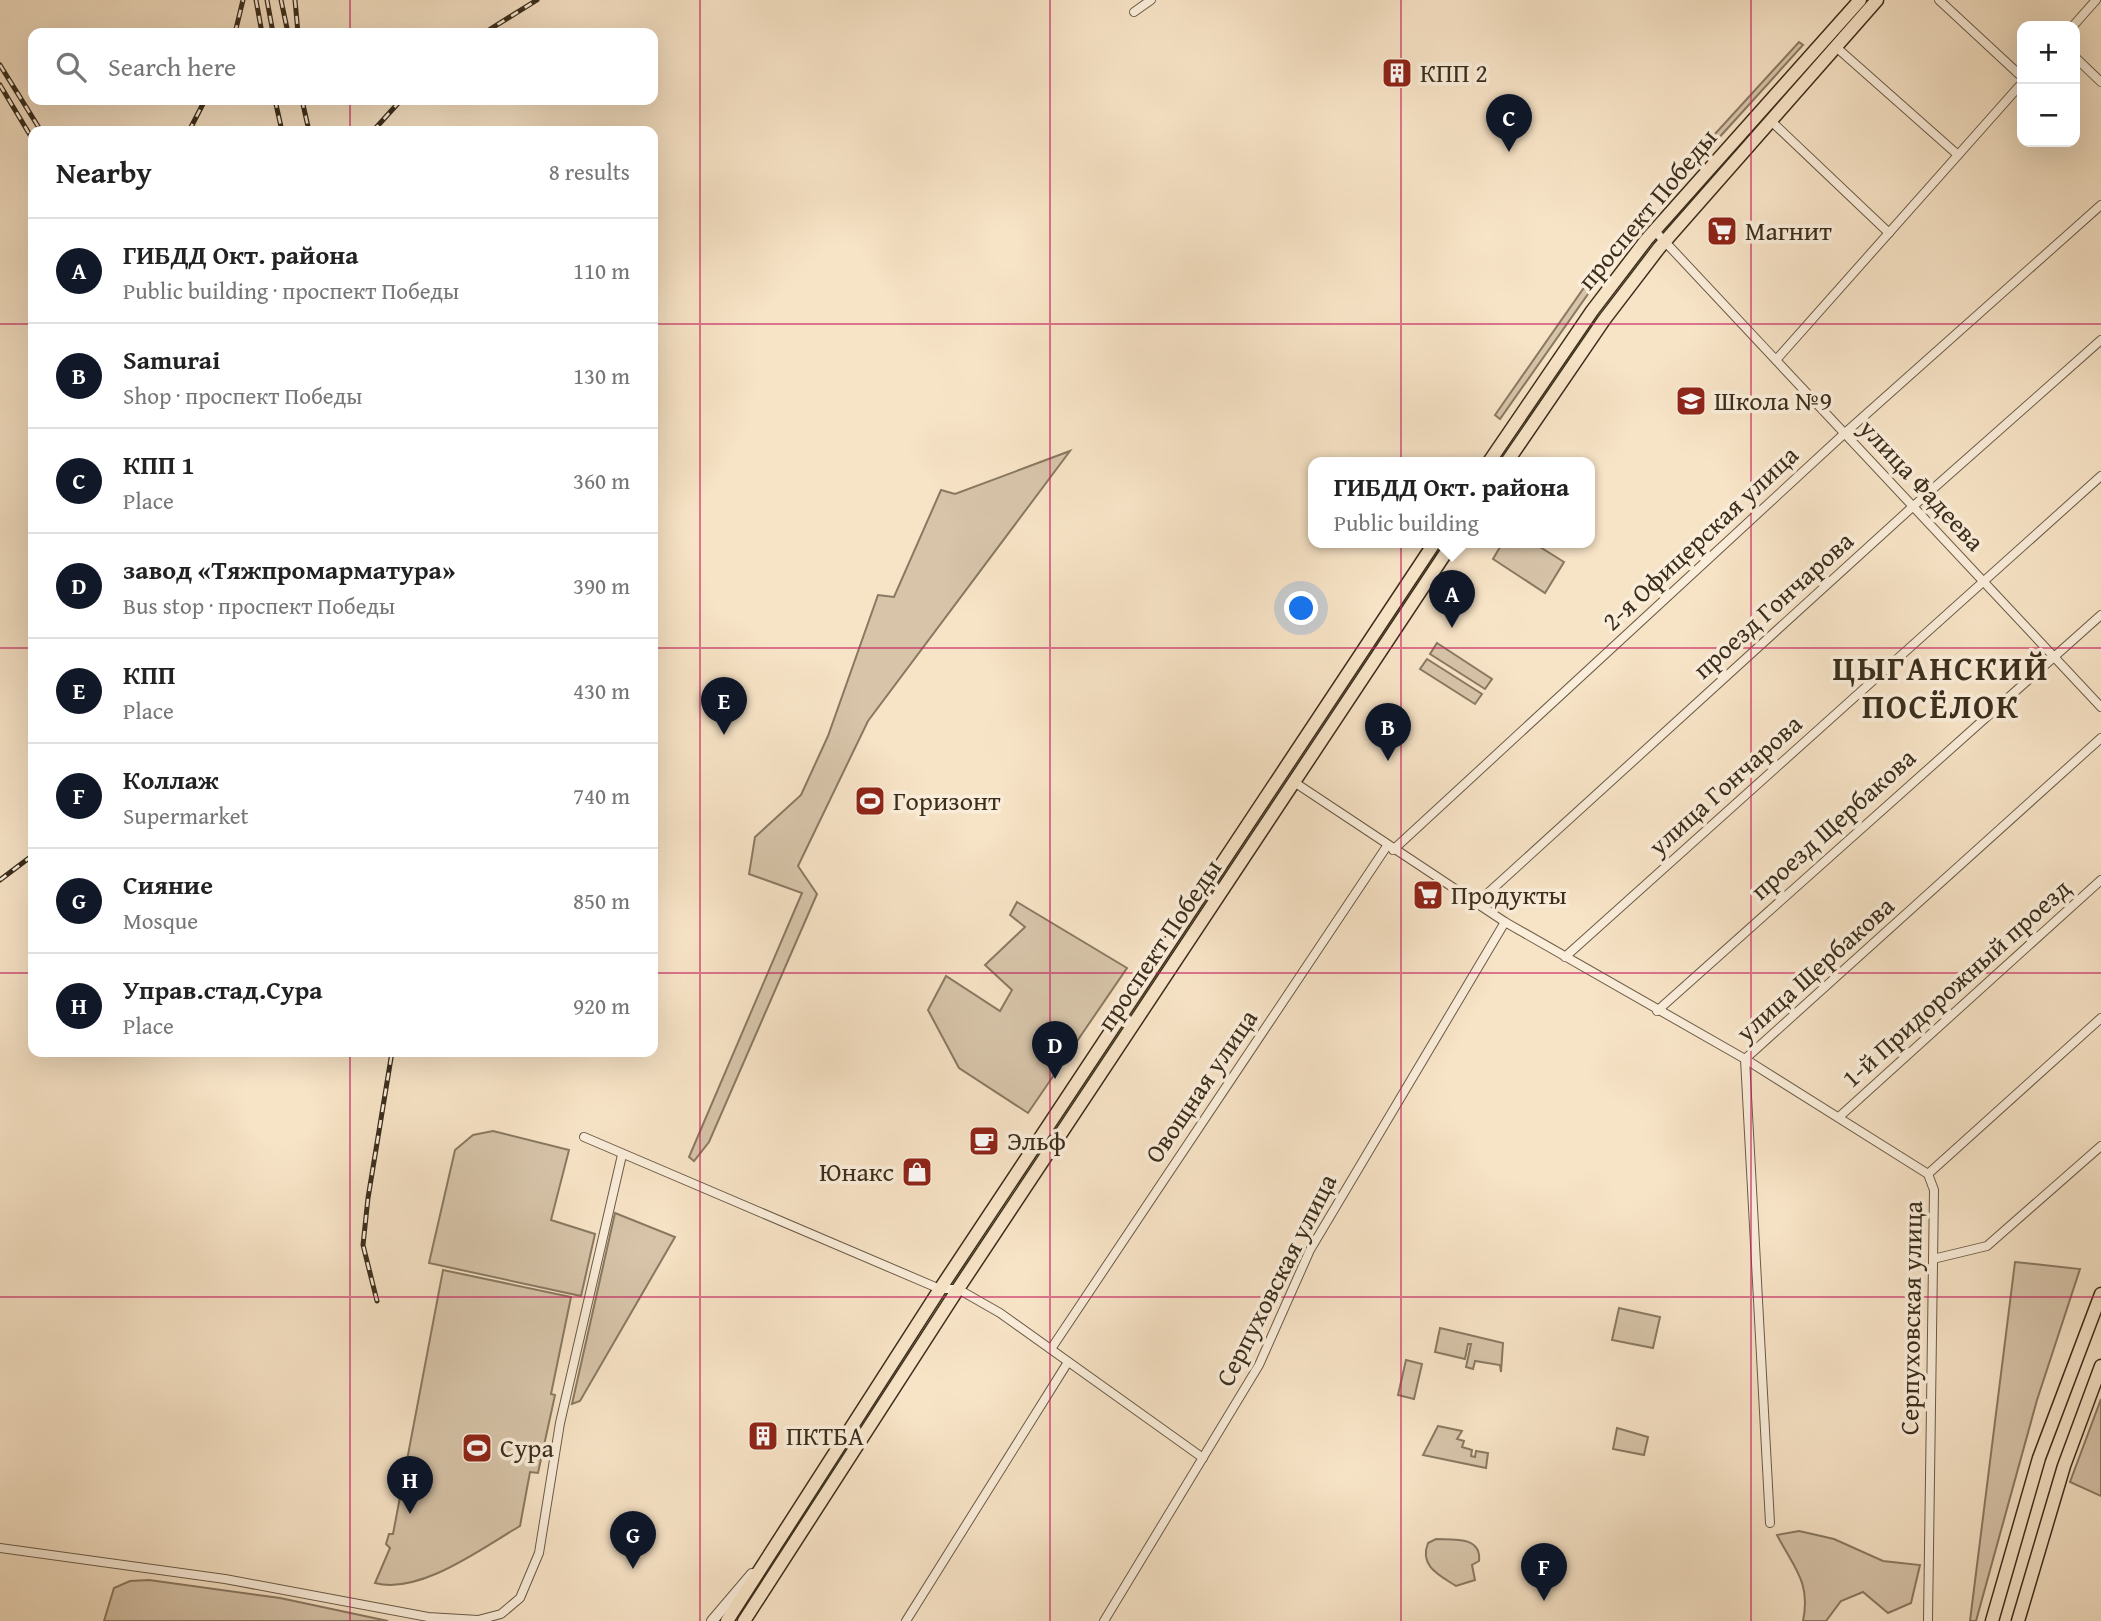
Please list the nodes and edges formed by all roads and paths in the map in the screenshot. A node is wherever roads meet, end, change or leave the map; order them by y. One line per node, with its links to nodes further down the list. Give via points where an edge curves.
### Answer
1 (1151, 0): 6 (street)
2 (1860, 0): 16 (main road, проспект Победы)
3 (1877, 0): 8 (main road, проспект Победы)
4 (1940, 0): 10 (street)
5 (2096, 0): 7 (street)
6 (1134, 12)
7 (2077, 21)
8 (1836, 47): 13 (main road, проспект Победы); 14 (street)
9 (2080, 62): 11 (street)
10 (2017, 72)
11 (2101, 82)
12 (2021, 84): 14 (street)
13 (1770, 120): 17 (street); 18 (main road, проспект Победы)
14 (1958, 155): 17 (street)
15 (2101, 205): 21 (street, 2-я Офицерская улица)
16 (1654, 230): 18 (street, улица Фадеева); 22 (main road, проспект Победы, via 1592,311)
17 (1889, 233): 20 (street)
18 (1665, 240): 20 (street, улица Фадеева); 23 (main road, проспект Победы)
19 (2101, 340): 25 (street, проезд Гончарова)
20 (1776, 360): 21 (street, улица Фадеева)
21 (1845, 433): 25 (street, улица Фадеева); 34 (street, 2-я Офицерская улица)
22 (1492, 457)
23 (1510, 457)
24 (2101, 476): 28 (street, улица Гончарова)
25 (1913, 506): 28 (street, улица Фадеева); 36 (street, проезд Гончарова)
26 (1431, 548): 48 (main road, проспект Победы)
27 (1449, 548): 33 (main road, проспект Победы)
28 (1983, 581): 30 (street, улица Фадеева); 38 (street, улица Гончарова)
29 (2101, 615): 30 (street, проезд Щербакова)
30 (2053, 656): 31 (street, улица Фадеева); 39 (street, проезд Щербакова)
31 (2101, 707)
32 (2101, 738): 41 (street, улица Щербакова)
33 (1294, 782): 34 (street, Серпуховская улица); 49 (main road, проспект Победы)
34 (1390, 848): 36 (street, Серпуховская улица); 51 (street, Овощная улица)
35 (2101, 880): 42 (street, 1-й Придорожный проезд)
36 (1476, 904): 37 (street, Серпуховская улица)
37 (1505, 922): 38 (street, Серпуховская улица); 54 (street, Серпуховская улица, via 1310,1250 1259,1365)
38 (1565, 957): 39 (street, Серпуховская улица)
39 (1657, 1011): 41 (street, Серпуховская улица)
40 (2101, 1018): 46 (street)
41 (1745, 1059): 42 (street, Серпуховская улица); 55 (street, улица Щербакова)
42 (1839, 1117): 46 (street, Серпуховская улица)
43 (584, 1137): 45 (street)
44 (2101, 1146): 47 (street, via 1987,1245)
45 (622, 1155): 48 (street); 56 (street, via 560,1423 540,1553 520,1598 501,1614 478,1620 428,1617 225,1579)
46 (1928, 1174): 47 (street, Серпуховская улица, via 1934,1190)
47 (1933, 1259): 65 (street, Серпуховская улица)
48 (940, 1289): 49 (street); 57 (main road, проспект Победы)
49 (958, 1289): 51 (street); 58 (main road, проспект Победы)
50 (2101, 1294): 66 (main road, via 2039,1458)
51 (1051, 1349): 52 (street)
52 (1068, 1362): 54 (street); 63 (street)
53 (2101, 1366): 67 (main road, via 2064,1466)
54 (1203, 1458): 64 (street, Серпуховская улица)
55 (1770, 1524)
56 (0, 1548)
57 (766, 1557): 59 (street); 60 (main road, проспект Победы)
58 (779, 1565): 61 (main road, проспект Победы); 62 (street)
59 (712, 1621)
60 (727, 1621)
61 (744, 1621)
62 (752, 1621)
63 (906, 1621)
64 (1104, 1621)
65 (1928, 1621)
66 (1992, 1621)
67 (2018, 1621)

